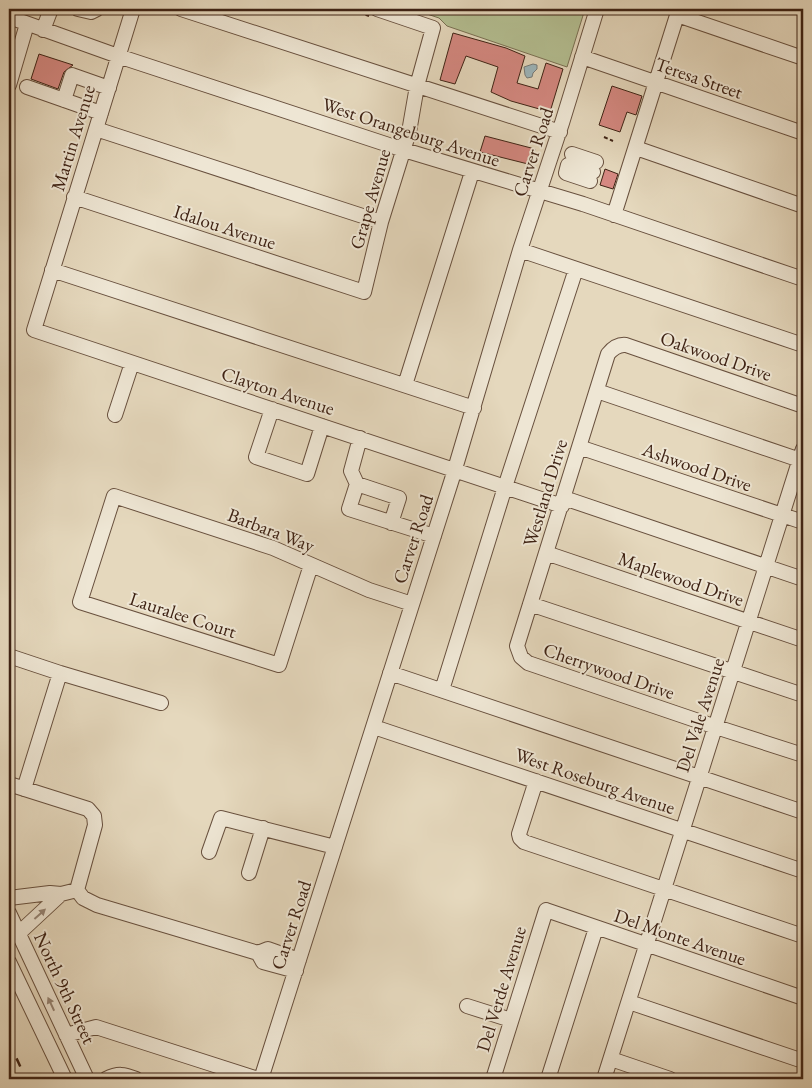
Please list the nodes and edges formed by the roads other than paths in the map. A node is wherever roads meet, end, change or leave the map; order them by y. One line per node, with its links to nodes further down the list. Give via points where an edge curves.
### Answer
1 (51, 9): 11 (street)
2 (78, 9): 3 (street, via 91,12)
3 (97, 9)
4 (133, 9): 13 (street, Martin Avenue)
5 (181, 9): 18 (street)
6 (377, 9): 18 (street, Grape Avenue, via 433,28)
7 (597, 9): 14 (street, Carver Road)
8 (678, 12): 15 (street); 16 (street)
9 (9, 17): 10 (street, West Orangeburg Avenue)
10 (27, 24): 11 (street, West Orangeburg Avenue); 12 (street)
11 (43, 30): 13 (street, West Orangeburg Avenue)
12 (14, 47): 17 (street)
13 (118, 56): 20 (street, Martin Avenue); 27 (street, West Orangeburg Avenue)
14 (582, 57): 16 (street, Teresa Street); 24 (street, Carver Road)
15 (803, 58)
16 (657, 83): 25 (street, Teresa Street); 26 (street)
17 (9, 85)
18 (417, 86): 24 (street); 27 (street, Grape Avenue)
19 (27, 87): 21 (street)
20 (109, 88): 21 (street, via 72,74); 22 (street, Martin Avenue)
21 (64, 100): 22 (street)
22 (101, 112): 23 (street, Martin Avenue)
23 (96, 129): 32 (street, Martin Avenue); 35 (street)
24 (560, 132): 31 (street, Carver Road)
25 (803, 134)
26 (636, 148): 33 (street); 34 (street)
27 (404, 150): 30 (street, West Orangeburg Avenue); 35 (street, Grape Avenue)
28 (572, 154): 29 (street)
29 (594, 168)
30 (472, 172): 31 (street, West Orangeburg Avenue); 44 (street)
31 (539, 192): 34 (street, West Orangeburg Avenue); 36 (street, Carver Road)
32 (74, 197): 38 (street, Martin Avenue); 40 (street, Idalou Avenue)
33 (803, 206)
34 (614, 215): 39 (street, West Orangeburg Avenue)
35 (381, 222): 40 (street, Grape Avenue)
36 (520, 250): 37 (street); 47 (street, Carver Road)
37 (576, 269): 41 (street); 56 (street)
38 (51, 274): 43 (street, Clayton Avenue, via 34,330); 44 (street)
39 (803, 279)
40 (364, 292)
41 (803, 345)
42 (616, 346): 45 (street, Westland Drive, via 608,354); 46 (street, Oakwood Drive, via 626,345)
43 (132, 363): 48 (street, Clayton Avenue); 49 (street)
44 (405, 385): 47 (street)
45 (597, 391): 52 (street, Westland Drive); 53 (street)
46 (803, 406)
47 (474, 408): 54 (street, Carver Road)
48 (272, 409): 50 (street, Clayton Avenue); 50 (street, via 256,457 307,474)
49 (115, 415)
50 (322, 426): 51 (street, Clayton Avenue)
51 (360, 438): 54 (street, Clayton Avenue); 55 (street, via 351,471)
52 (579, 447): 58 (street, Westland Drive); 59 (street, Ashwood Drive)
53 (802, 456): 59 (street, Del Vale Avenue)
54 (455, 470): 56 (street, Clayton Avenue); 62 (street, Carver Road)
55 (357, 484): 60 (street, via 399,498); 60 (street, via 349,509)
56 (505, 487): 58 (street, Clayton Avenue); 76 (street)
57 (114, 496): 64 (street, Barbara Way, via 273,548); 64 (street, Lauralee Court, via 80,602 279,665)
58 (563, 502): 63 (street, Westland Drive); 65 (street, Clayton Avenue)
59 (783, 515): 61 (street, Ashwood Drive); 65 (street, Del Vale Avenue)
60 (391, 522): 62 (street)
61 (803, 522)
62 (434, 536): 67 (street, Carver Road)
63 (546, 553): 68 (street, Westland Drive); 69 (street, Maplewood Drive)
64 (311, 565): 67 (street, Barbara Way)
65 (766, 567): 66 (street, Clayton Avenue); 69 (street, Del Vale Avenue)
66 (803, 579)
67 (412, 604): 75 (street, Carver Road)
68 (530, 604): 71 (street, Westland Drive, via 518,641); 73 (street)
69 (749, 623): 70 (street, Maplewood Drive); 73 (street, Del Vale Avenue)
70 (803, 640)
71 (519, 654): 80 (street, Cherrywood Drive, via 528,663)
72 (9, 656): 74 (street)
73 (734, 671): 77 (street); 80 (street, Del Vale Avenue)
74 (60, 673): 78 (street); 85 (street)
75 (390, 673): 76 (street); 79 (street, Carver Road)
76 (442, 690): 82 (street)
77 (803, 695)
78 (161, 703)
79 (374, 727): 83 (street, West Roseburg Avenue); 89 (street, Carver Road)
80 (716, 727): 81 (street, Cherrywood Drive); 82 (street, Del Vale Avenue)
81 (803, 755)
82 (700, 777): 86 (street); 88 (street, Del Vale Avenue)
83 (536, 781): 88 (street, West Roseburg Avenue); 93 (street, via 519,834 524,842)
84 (9, 784): 85 (street)
85 (24, 788): 94 (street, via 88,809 94,816 95,825)
86 (803, 812)
87 (263, 828): 89 (street); 90 (street, via 221,818); 92 (street)
88 (683, 831): 91 (street, West Roseburg Avenue); 93 (street, Del Vale Avenue)
89 (335, 847): 104 (street, Carver Road)
90 (209, 852)
91 (803, 871)
92 (249, 873)
93 (664, 889): 101 (street); 102 (street, Del Vale Avenue)
94 (77, 890): 95 (street); 104 (street, via 83,898 97,905 258,952 263,962)
95 (60, 894): 96 (street); 100 (street, one-way to 95)
96 (9, 898)
97 (546, 910): 99 (street, Del Monte Avenue); 108 (street, Del Verde Avenue)
98 (9, 913): 100 (street, North 9th Street)
99 (596, 928): 102 (street, Del Monte Avenue); 118 (street)
100 (14, 933): 109 (street, North 9th Street, one-way to 100)
101 (803, 936)
102 (645, 946): 105 (street, Del Monte Avenue); 106 (street, Del Vale Avenue)
103 (9, 962): 112 (street, North 9th Street)
104 (297, 965): 116 (street, Carver Road)
105 (803, 998)
106 (628, 1002): 110 (street, Del Vale Avenue); 111 (street)
107 (467, 1006): 108 (street)
108 (511, 1020): 117 (street, Del Verde Avenue)
109 (66, 1035): 113 (street, North 9th Street); 116 (street, via 96,1027)
110 (611, 1060): 119 (street, Del Vale Avenue); 120 (street)
111 (803, 1061)
112 (66, 1079)
113 (88, 1079)
114 (106, 1079): 115 (street, via 118,1074)
115 (136, 1079)
116 (260, 1079)
117 (493, 1079)
118 (548, 1079)
119 (604, 1079)
120 (670, 1079)

